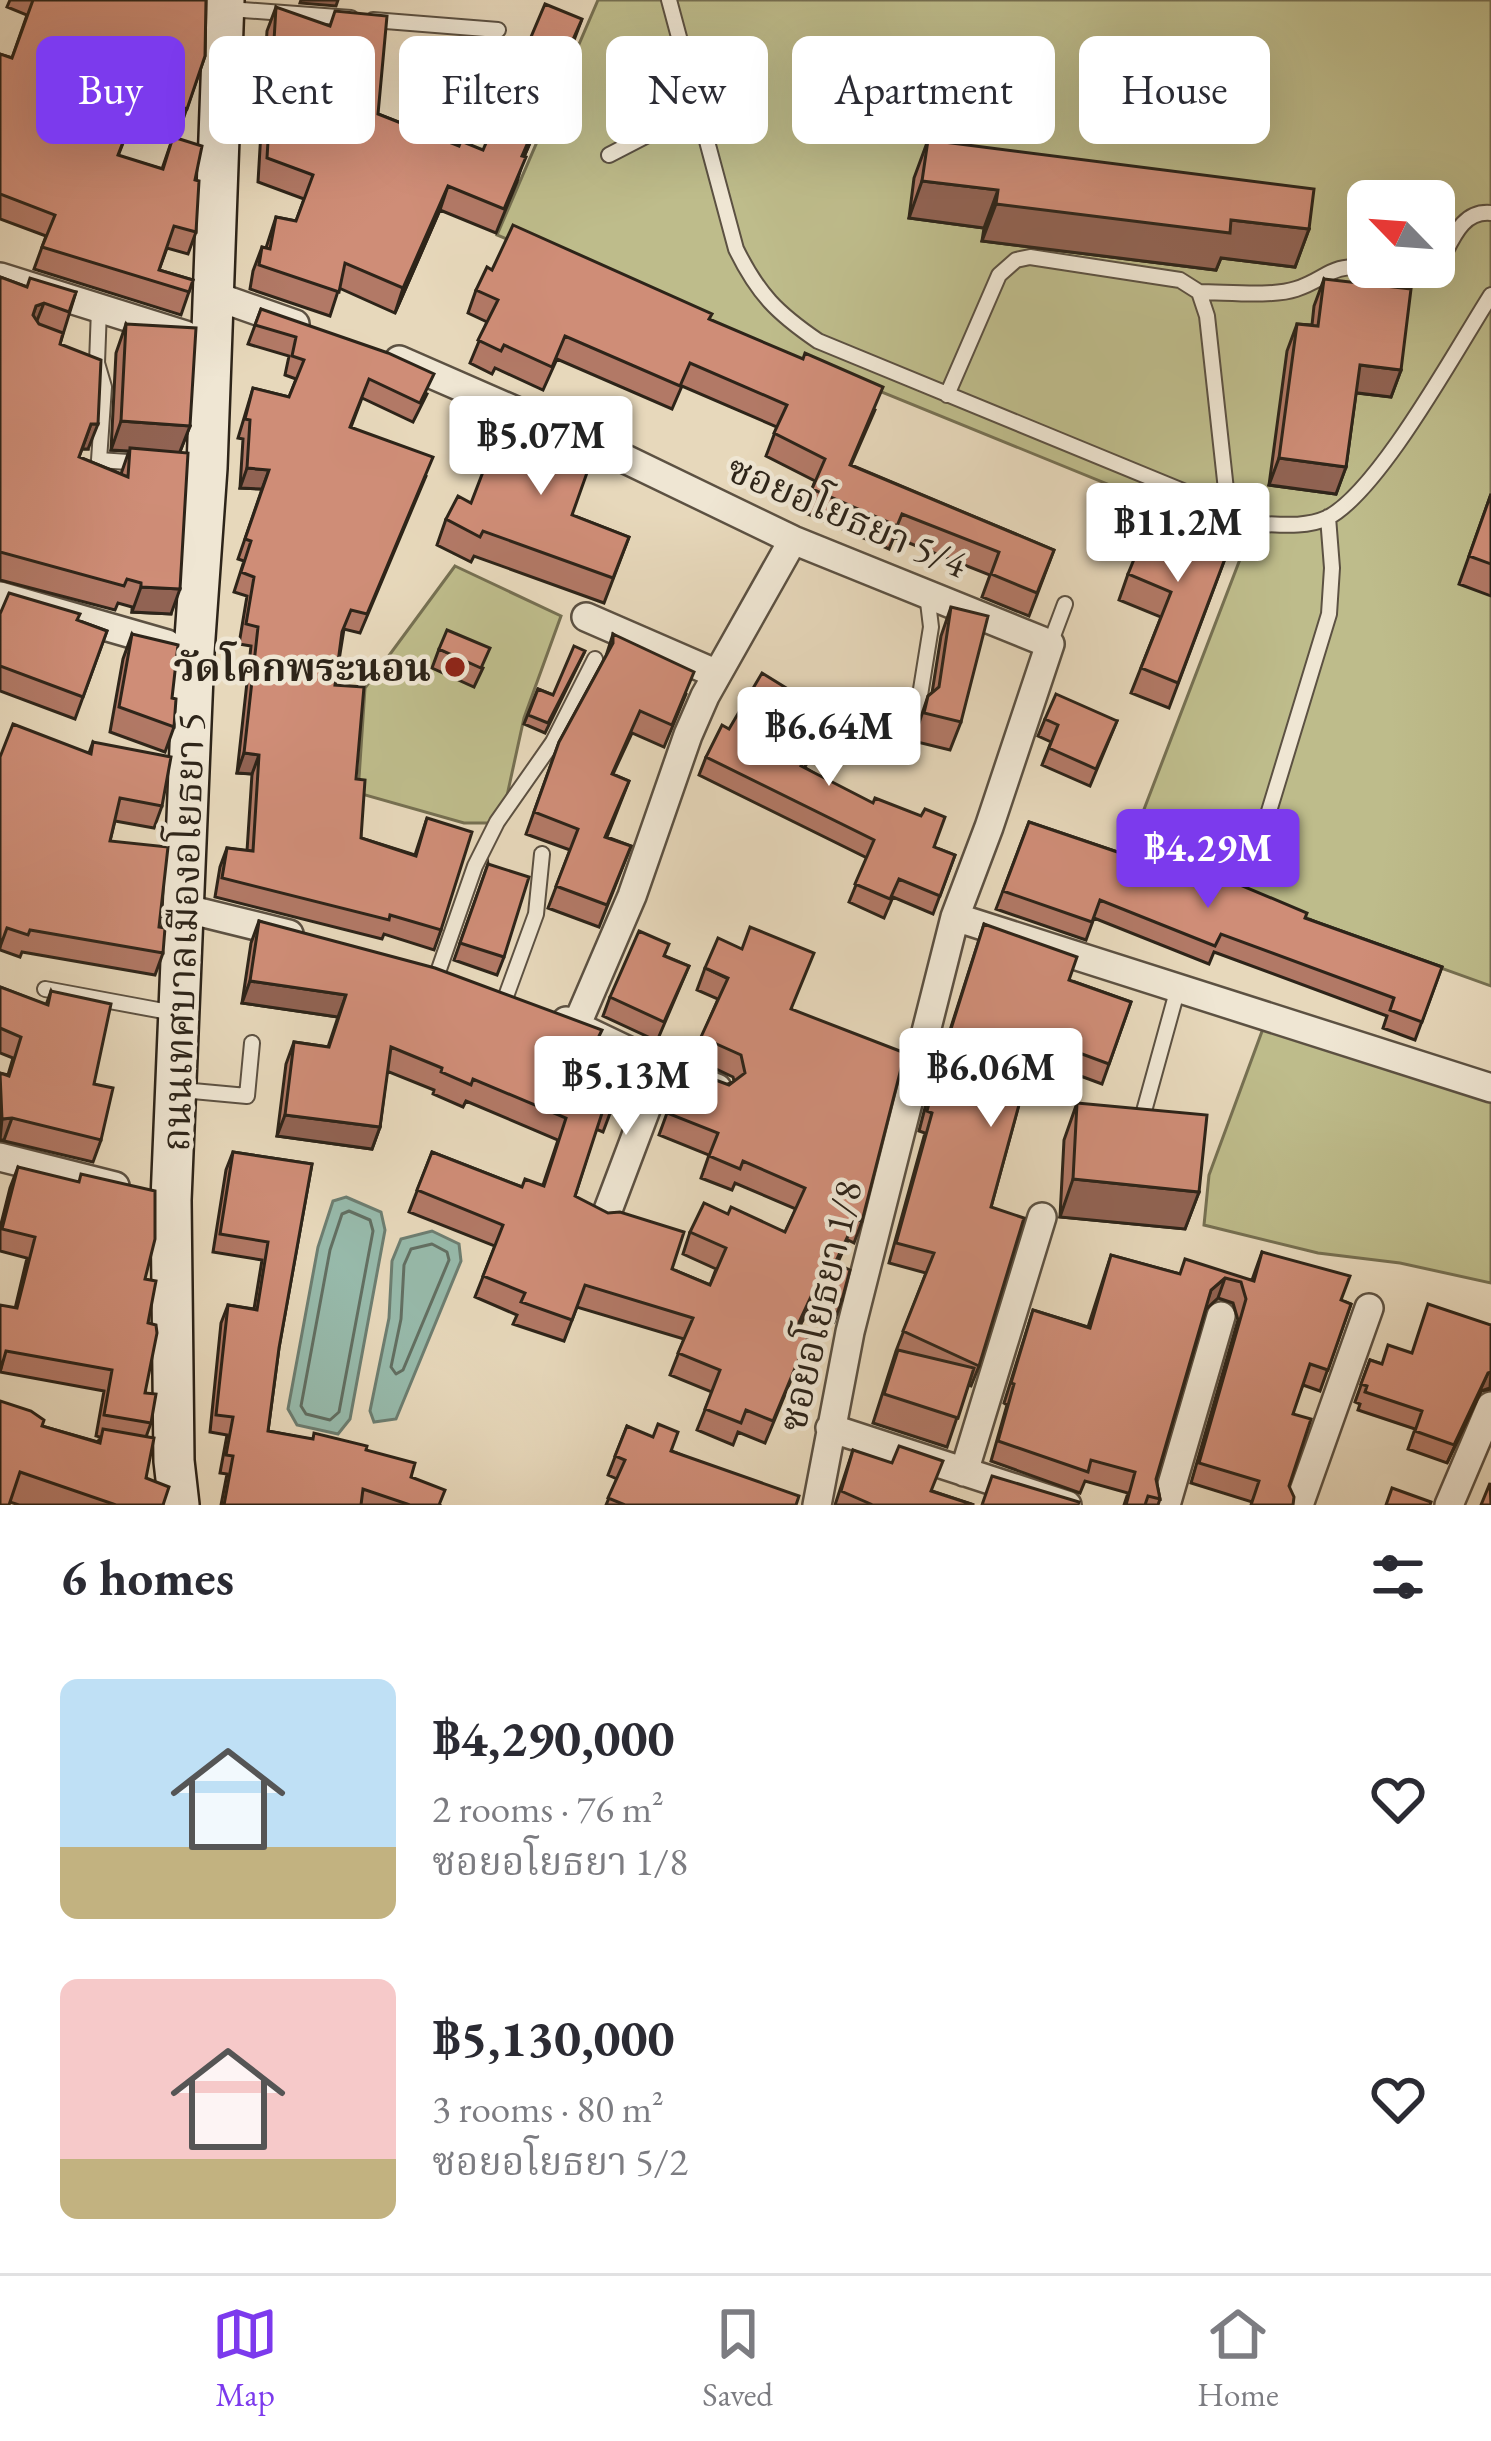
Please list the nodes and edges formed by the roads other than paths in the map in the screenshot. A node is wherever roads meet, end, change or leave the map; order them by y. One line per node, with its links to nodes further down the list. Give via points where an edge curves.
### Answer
1 (669, 0): 4 (lane)
2 (224, 4): 3 (lane); 14 (street, ถนนเทศบาลเมืองอโยธยา 5)
3 (498, 30)
4 (679, 36)
5 (630, 144): 7 (lane)
6 (708, 144): 21 (lane, via 736,249 776,313 818,341)
7 (609, 155)
8 (1491, 213): 9 (lane, via 1478,211)
9 (1455, 236)
10 (1347, 266): 12 (lane, via 1295,290)
11 (0, 277): 15 (street)
12 (1199, 292): 21 (lane, via 1180,280 1016,260 999,275); 23 (lane)
13 (1491, 295): 24 (lane, via 1369,483)
14 (214, 296): 16 (street); 17 (street, ถนนเทศบาลเมืองอโยธยา 5)
15 (99, 309): 17 (street); 20 (lane)
16 (316, 331)
17 (212, 344): 31 (street, ถนนเทศบาลเมืองอโยธยา 5, via 197,467)
18 (377, 352): 25 (street, ซอยอโยธยา 5/4)
19 (76, 355): 20 (lane)
20 (98, 363): 22 (lane, via 99,460)
21 (947, 395): 23 (lane)
22 (166, 464)
23 (1228, 508): 24 (lane, via 1263,524)
24 (1328, 518): 35 (lane, via 1329,614)
25 (794, 539): 26 (street, ซอยอโยธยา 5/4); 33 (street)
26 (927, 594): 30 (street, ซอยอโยธยา 5/4); 34 (lane, via 931,627)
27 (0, 596): 31 (street)
28 (1066, 604): 30 (lane)
29 (586, 617): 33 (street)
30 (1050, 644): 38 (street, ซอยอโยธยา 1/8)
31 (194, 652): 37 (street, ถนนเทศบาลเมืองอโยธยา 5)
32 (595, 659): 40 (lane, via 553,742 497,822)
33 (717, 674): 45 (street)
34 (917, 714)
35 (1263, 831)
36 (542, 854): 43 (lane)
37 (183, 908): 39 (street); 44 (street, ถนนเทศบาลเมืองอโยธยา 5)
38 (955, 917): 41 (street); 59 (street, ซอยอโยธยา 1/8)
39 (316, 941)
40 (428, 972): 43 (street)
41 (1178, 988): 48 (street); 51 (lane)
42 (45, 989): 44 (lane)
43 (523, 1006): 45 (street)
44 (179, 1014): 50 (street, ถนนเทศบาลเมืองอโยธยา 5)
45 (577, 1024): 47 (street)
46 (252, 1042): 50 (lane, via 247,1096)
47 (662, 1067): 49 (street); 54 (street)
48 (1491, 1088)
49 (719, 1089)
50 (176, 1090): 53 (street, ถนนเทศบาลเมืองอโยธยา 5)
51 (1136, 1138)
52 (0, 1157): 53 (street)
53 (171, 1200): 61 (street, ถนนเทศบาลเมืองอโยธยา 5, via 164,1459)
54 (605, 1217)
55 (1042, 1217): 60 (street)
56 (1369, 1308): 65 (street)
57 (1221, 1316): 64 (street)
58 (1491, 1406): 66 (street)
59 (830, 1428): 60 (street); 62 (street, ซอยอโยธยา 1/8)
60 (964, 1472): 63 (street)
61 (179, 1505)
62 (817, 1505)
63 (1067, 1505)
64 (1166, 1505)
65 (1299, 1505)
66 (1449, 1505)

